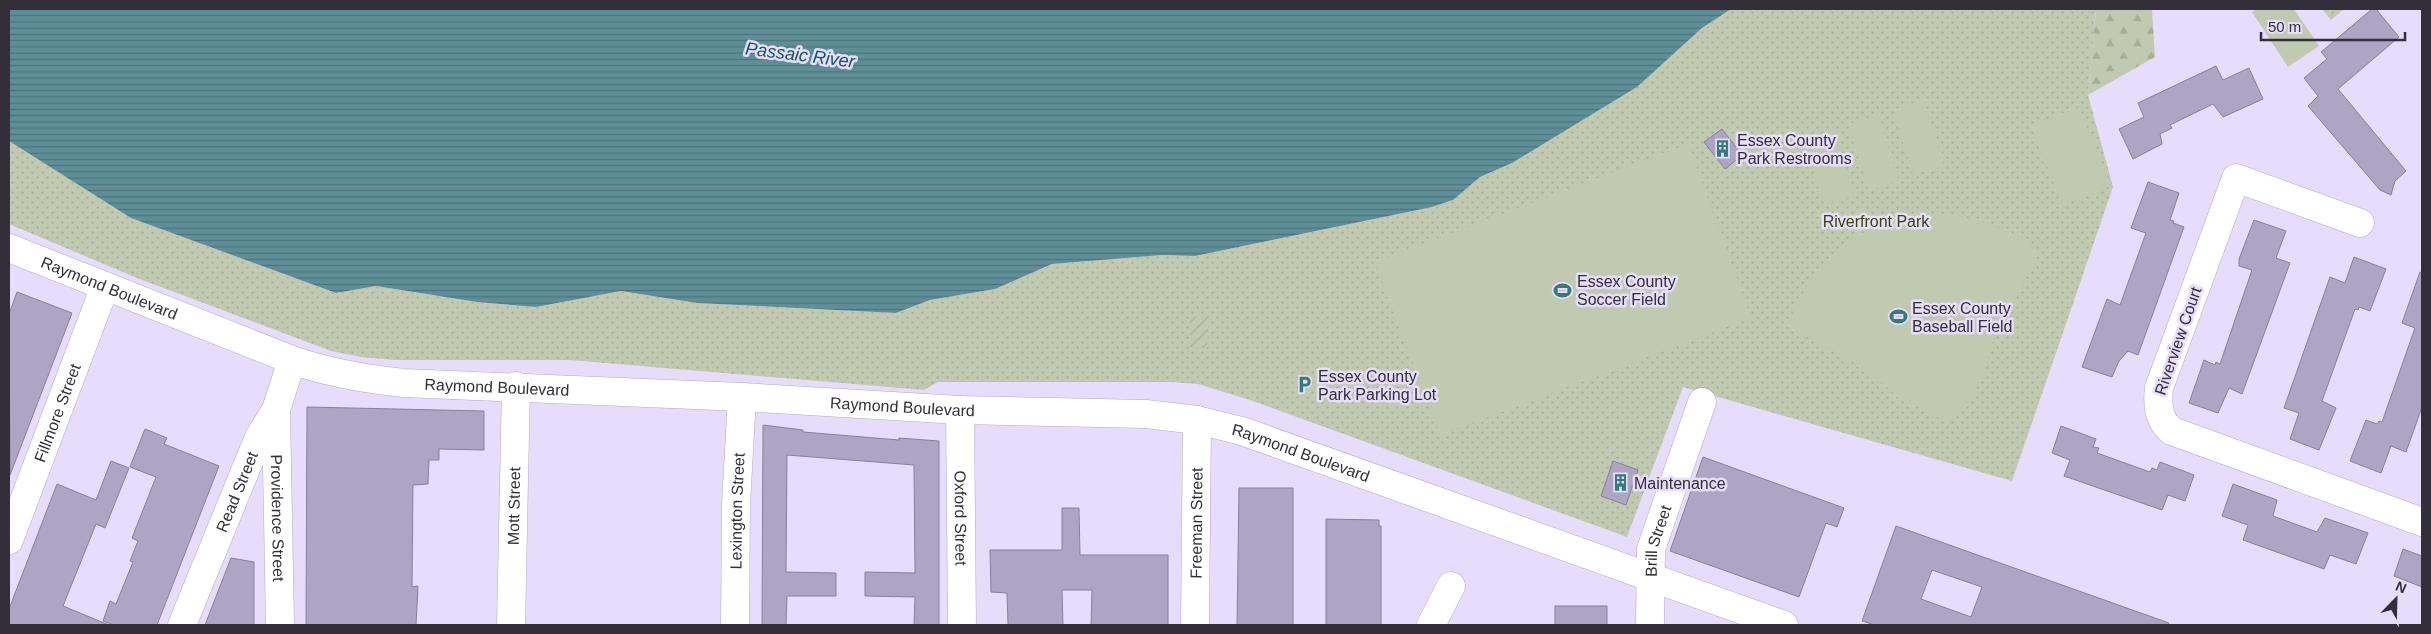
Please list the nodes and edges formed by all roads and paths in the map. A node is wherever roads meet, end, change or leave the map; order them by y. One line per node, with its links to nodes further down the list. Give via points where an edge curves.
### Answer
1 (2360, 223): 11 (street, Riverview Court, via 2236,178 2157,401 2160,415 2172,432)
2 (9, 248): 3 (street, Raymond Boulevard)
3 (105, 286): 4 (street, Raymond Boulevard); 12 (street, Fillmore Street)
4 (292, 360): 5 (street, Raymond Boulevard, via 365,379); 8 (street, Read Street)
5 (516, 386): 6 (street, Raymond Boulevard); 17 (street, Mott Street)
6 (742, 397): 9 (street, Raymond Boulevard); 18 (street, Lexington Street, via 736,504)
7 (1702, 402): 13 (street, Brill Street, via 1650,549)
8 (276, 410): 15 (street, Read Street, via 259,437); 16 (street, Providence Street)
9 (960, 410): 10 (street, Raymond Boulevard, via 1146,414); 19 (street, Oxford Street)
10 (1198, 420): 13 (street, Raymond Boulevard, via 1242,431); 20 (street, Freeman Street)
11 (2422, 522)
12 (9, 540)
13 (1651, 578): 22 (street, Brill Street); 23 (street, Raymond Boulevard)
14 (1451, 586): 21 (street)
15 (182, 625)
16 (280, 625)
17 (512, 625)
18 (735, 625)
19 (962, 625)
20 (1195, 625)
21 (1432, 625)
22 (1650, 625)
23 (1784, 625)

